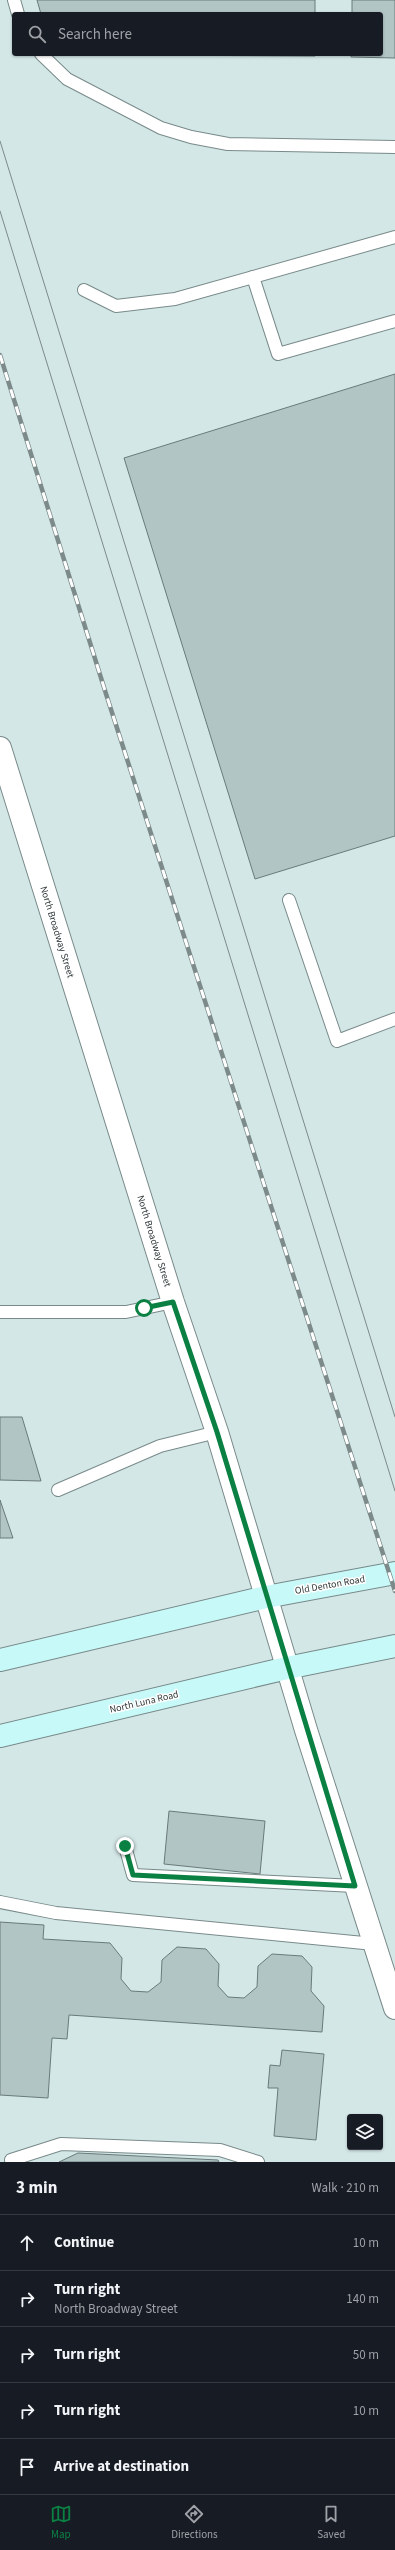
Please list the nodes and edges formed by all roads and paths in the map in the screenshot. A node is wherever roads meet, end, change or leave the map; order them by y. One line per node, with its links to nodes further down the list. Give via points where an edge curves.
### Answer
1 (14, 0): 2 (lane)
2 (17, 12)
3 (43, 56): 4 (lane, via 66,79 161,128 191,136 228,144)
4 (395, 147)
5 (395, 237): 6 (lane)
6 (253, 277): 7 (lane, via 175,299 116,306); 8 (lane, via 278,354)
7 (84, 290)
8 (395, 322)
9 (1, 753): 12 (street, North Broadway Street)
10 (289, 900): 11 (lane, via 337,1041)
11 (395, 1018)
12 (173, 1302): 13 (lane, via 126,1312); 14 (street, North Broadway Street)
13 (0, 1312)
14 (217, 1432): 15 (lane, via 160,1446); 17 (street, North Broadway Street)
15 (58, 1490)
16 (395, 1573): 17 (main road, Old Denton Road)
17 (266, 1596): 19 (main road); 20 (street, North Broadway Street)
18 (395, 1646): 20 (main road)
19 (0, 1660)
20 (288, 1668): 21 (main road, North Luna Road); 23 (street, North Broadway Street)
21 (0, 1736)
22 (125, 1846): 23 (lane, via 133,1875)
23 (355, 1886): 25 (street, North Broadway Street)
24 (0, 1902): 25 (lane, via 56,1913)
25 (374, 1944): 26 (street, North Broadway Street)
26 (395, 2008)
27 (7, 2161): 28 (lane, via 61,2144 220,2150)
28 (258, 2162)

